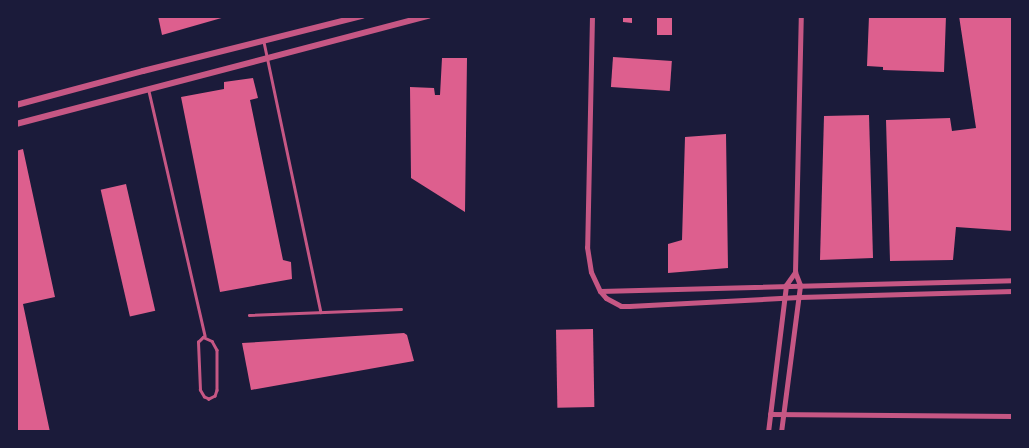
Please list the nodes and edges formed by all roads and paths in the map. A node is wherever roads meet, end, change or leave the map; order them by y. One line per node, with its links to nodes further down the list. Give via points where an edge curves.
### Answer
1 (429, 16): 6 (street)
2 (592, 16): 14 (street, via 587,247 591,272)
3 (800, 16): 10 (street)
4 (359, 17): 5 (street)
5 (264, 42): 6 (lane); 8 (street)
6 (268, 59): 7 (street); 19 (lane)
7 (148, 90): 9 (street); 21 (lane)
8 (16, 105)
9 (16, 124)
10 (795, 272): 12 (street); 13 (street)
11 (1013, 280): 13 (street)
12 (786, 285): 13 (street); 14 (street); 17 (street)
13 (800, 285): 16 (street)
14 (600, 291): 17 (street, via 615,304 629,306)
15 (1013, 291): 16 (street)
16 (798, 297): 17 (street); 23 (street)
17 (785, 298): 22 (street)
18 (401, 309): 19 (lane)
19 (321, 312): 20 (lane)
20 (249, 315)
21 (205, 336): 21 (lane, via 198,342 200,390 209,399 217,390 217,350 212,340)
22 (770, 414): 23 (street); 25 (street)
23 (783, 415): 24 (street); 26 (street)
24 (1013, 416)
25 (768, 432)
26 (781, 432)

